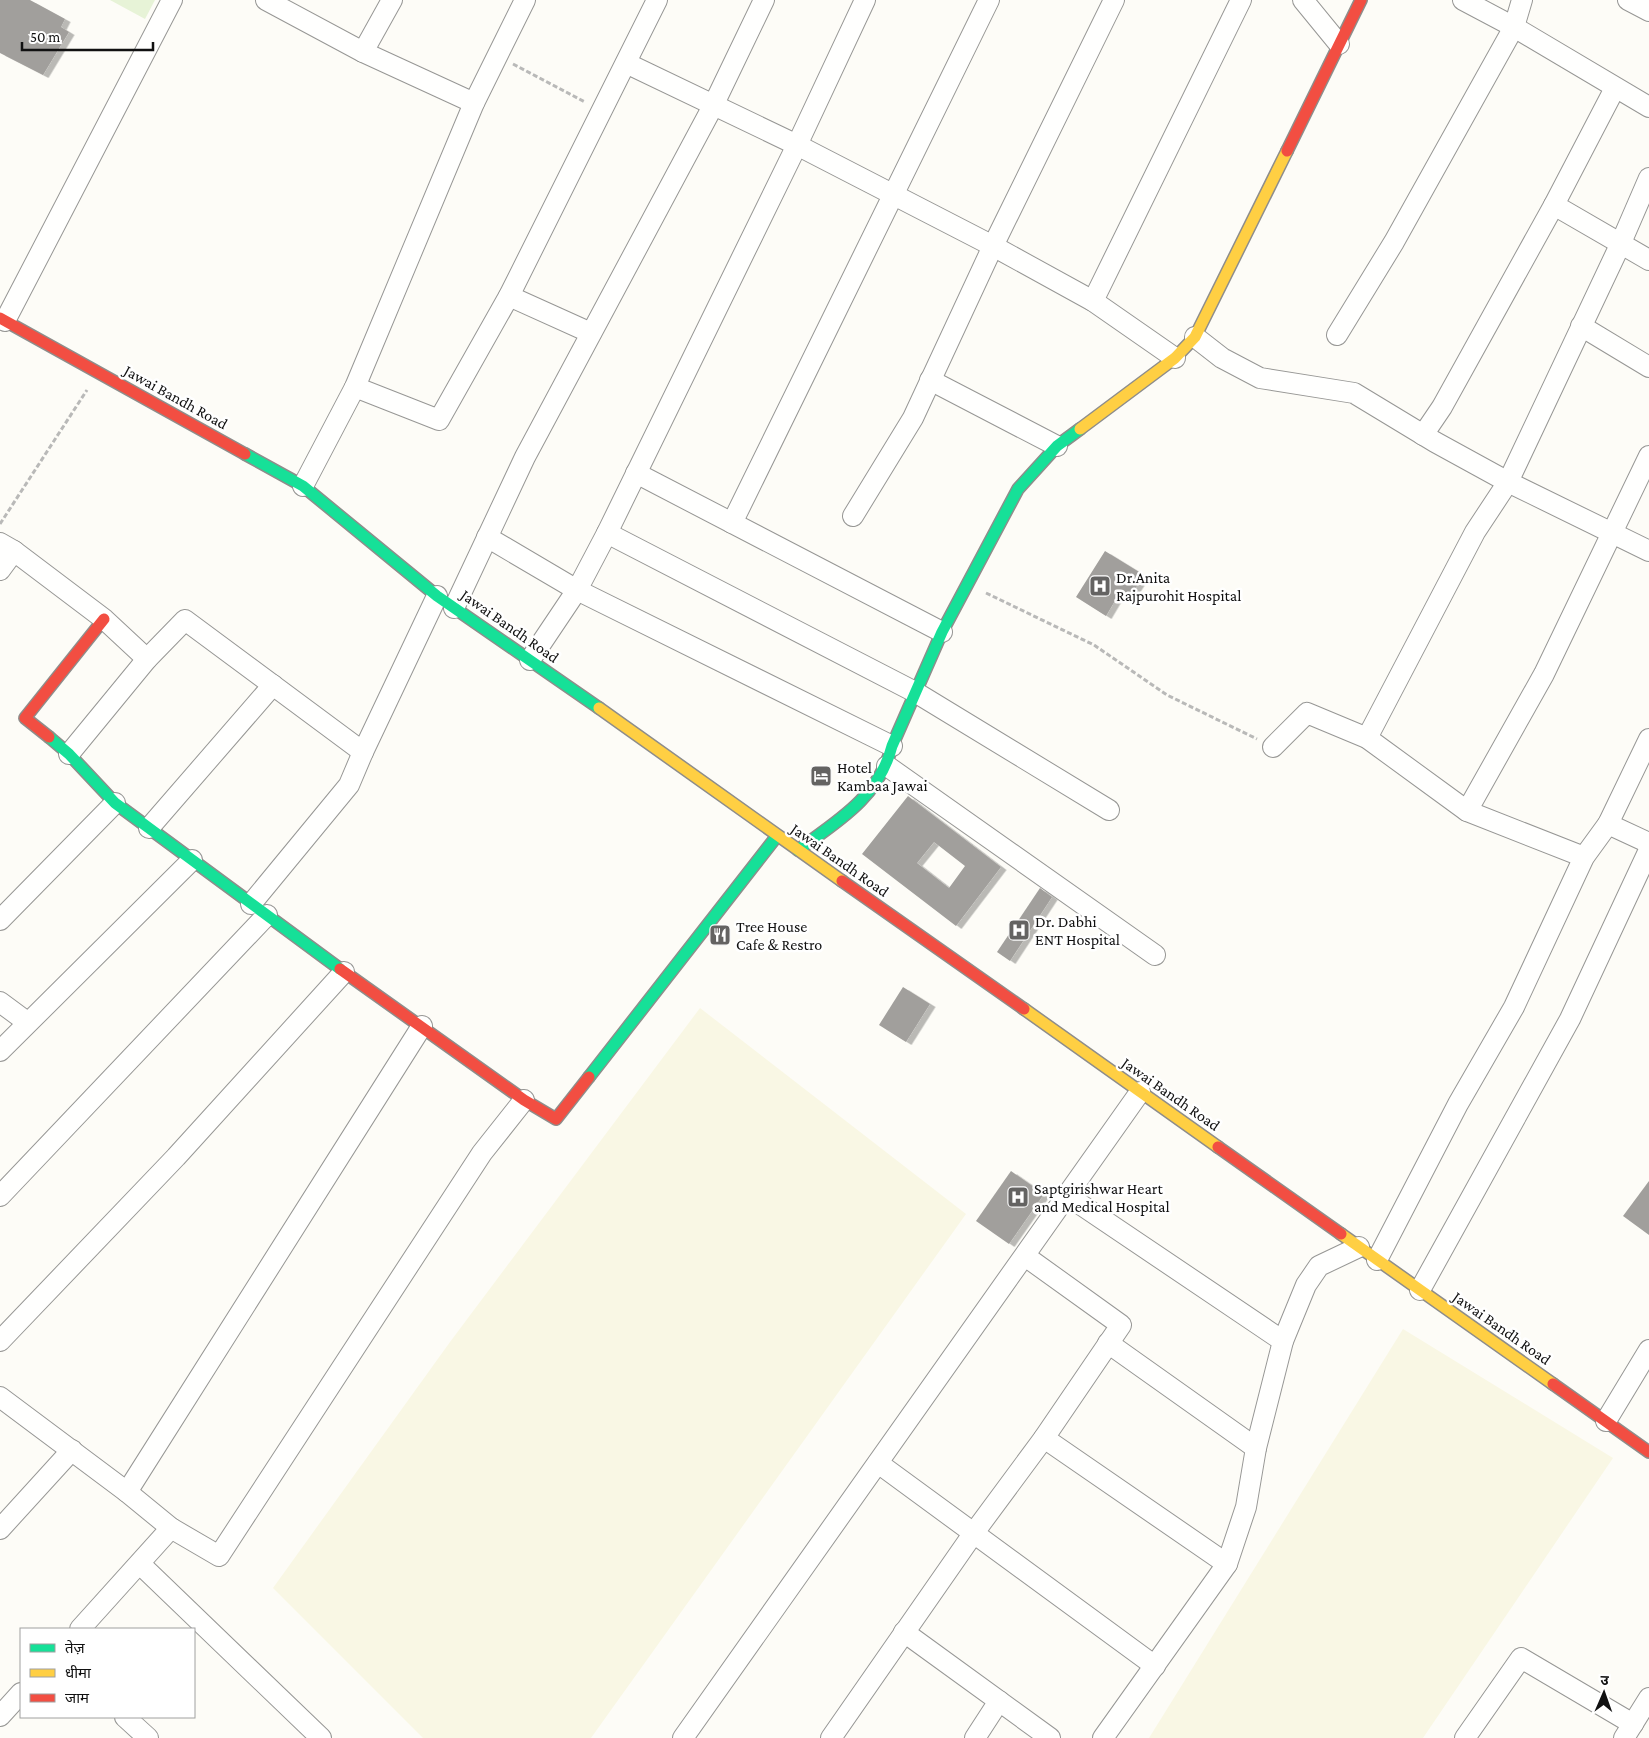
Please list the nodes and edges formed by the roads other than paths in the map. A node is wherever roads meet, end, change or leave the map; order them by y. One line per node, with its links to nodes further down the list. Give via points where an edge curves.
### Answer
1 (172, 0): 34 (street)
2 (392, 0): 19 (street)
3 (525, 0): 22 (street)
4 (657, 0): 20 (street)
5 (764, 0): 23 (street)
6 (865, 0): 25 (street)
7 (989, 0): 27 (street)
8 (1114, 0): 30 (street)
9 (1241, 0): 33 (street)
10 (1302, 0): 18 (street)
11 (1361, 0): 18 (street)
12 (1463, 0): 17 (street)
13 (1522, 0): 17 (street)
14 (1628, 0): 16 (street)
15 (272, 1): 19 (street)
16 (1649, 11)
17 (1514, 27): 21 (street); 37 (street, via 1394,242)
18 (1339, 44): 38 (street)
19 (363, 52): 22 (street)
20 (626, 63): 23 (street); 32 (street)
21 (1614, 88): 24 (street); 28 (street)
22 (474, 103): 42 (street)
23 (713, 106): 25 (street); 36 (street)
24 (1649, 107)
25 (797, 145): 27 (street); 46 (street)
26 (1649, 178): 29 (street)
27 (894, 196): 30 (street); 50 (street)
28 (1554, 205): 29 (street); 43 (street, via 1442,407)
29 (1620, 245): 31 (street); 35 (street)
30 (992, 246): 33 (street); 41 (street)
31 (1649, 260)
32 (509, 296): 36 (street); 42 (street, via 439,420)
33 (1093, 301): 39 (street)
34 (3, 319): 48 (street, Jawai Bandh Road)
35 (1581, 326): 40 (street); 47 (street)
36 (591, 333): 53 (street)
37 (1337, 335)
38 (1196, 337): 39 (street); 43 (street, via 1222,358 1260,378 1354,393)
39 (1175, 358): 44 (street)
40 (1649, 367)
41 (930, 380): 44 (street); 49 (street, via 914,418)
42 (355, 387): 48 (street)
43 (1423, 435): 47 (street)
44 (1057, 446): 61 (street, via 1018,489)
45 (1649, 456): 52 (street)
46 (636, 473): 50 (street); 51 (street)
47 (1508, 482): 52 (street); 66 (street, via 1475,532)
48 (303, 486): 58 (street, Jawai Bandh Road)
49 (853, 516)
50 (732, 523): 61 (street)
51 (606, 533): 57 (street); 65 (street)
52 (1612, 533): 55 (street); 75 (street, via 1544,674)
53 (487, 536): 57 (street); 59 (street)
54 (7, 547): 56 (street); 60 (street)
55 (1649, 551)
56 (0, 570)
57 (577, 590): 63 (street); 68 (street)
58 (437, 596): 59 (street, Jawai Bandh Road); 70 (street)
59 (454, 608): 63 (street, Jawai Bandh Road)
60 (104, 619): 62 (street); 71 (street, via 25,718)
61 (942, 632): 65 (street)
62 (146, 659): 64 (street, via 185,620); 71 (street)
63 (530, 660): 78 (street, Jawai Bandh Road)
64 (273, 685): 70 (street); 77 (street)
65 (915, 692): 68 (street); 74 (street)
66 (1367, 738): 69 (street, via 1307,713); 75 (street)
67 (1649, 739): 76 (street)
68 (892, 746): 72 (street)
69 (1274, 747)
70 (363, 752): 84 (street, via 349,785)
71 (69, 754): 73 (street)
72 (887, 766): 80 (street, via 859,805); 86 (street)
73 (115, 802): 77 (street); 85 (street)
74 (1109, 810)
75 (1467, 811): 82 (street)
76 (1608, 824): 79 (street); 82 (street)
77 (149, 828): 83 (street)
78 (778, 836): 80 (street, Jawai Bandh Road); 93 (street, via 556,1119)
79 (1649, 843)
80 (798, 850): 92 (street, Jawai Bandh Road)
81 (1649, 850): 99 (street, via 1570,1019)
82 (1584, 857): 98 (street, via 1514,1007 1458,1104)
83 (192, 860): 84 (street); 89 (street)
84 (259, 910): 87 (street); 94 (street)
85 (0, 920)
86 (1155, 955)
87 (344, 972): 90 (street); 100 (street, via 176,1157)
88 (0, 1002): 89 (street)
89 (27, 1022): 91 (street)
90 (422, 1026): 93 (street); 111 (street)
91 (0, 1052)
92 (1140, 1092): 95 (street); 96 (street, Jawai Bandh Road)
93 (524, 1100): 112 (street, via 482,1153 219,1556)
94 (0, 1196)
95 (1068, 1196): 97 (street); 101 (street)
96 (1359, 1247): 98 (street, Jawai Bandh Road); 101 (street, via 1319,1266 1306,1285)
97 (1025, 1256): 102 (street, via 1121,1325); 110 (street)
98 (1377, 1260): 99 (street, Jawai Bandh Road)
99 (1420, 1290): 105 (street, Jawai Bandh Road)
100 (0, 1341)
101 (1283, 1341): 107 (street)
102 (1108, 1343): 106 (street); 107 (street)
103 (1649, 1350): 105 (street)
104 (0, 1397): 108 (street)
105 (1606, 1421): 109 (street, Jawai Bandh Road)
106 (1044, 1438): 114 (street); 116 (street)
107 (1256, 1448): 116 (street, via 1246,1507)
108 (72, 1450): 111 (street); 113 (street)
109 (1649, 1452)
110 (878, 1463): 114 (street); 128 (street)
111 (127, 1492): 112 (street)
112 (171, 1528): 115 (street)
113 (0, 1529)
114 (973, 1534): 118 (street); 119 (street)
115 (140, 1564): 117 (street); 126 (street)
116 (1227, 1564): 119 (street)
117 (81, 1628)
118 (904, 1632): 122 (street); 129 (street)
119 (1155, 1666): 132 (street)
120 (20, 1694): 123 (street)
121 (1649, 1698): 125 (street)
122 (999, 1700): 130 (street); 131 (street)
123 (0, 1716)
124 (126, 1718): 127 (street)
125 (1631, 1733): 133 (street, via 1521,1658)
126 (307, 1734)
127 (148, 1738)
128 (683, 1738)
129 (831, 1738)
130 (975, 1738)
131 (1050, 1738)
132 (1103, 1738)
133 (1465, 1738)

